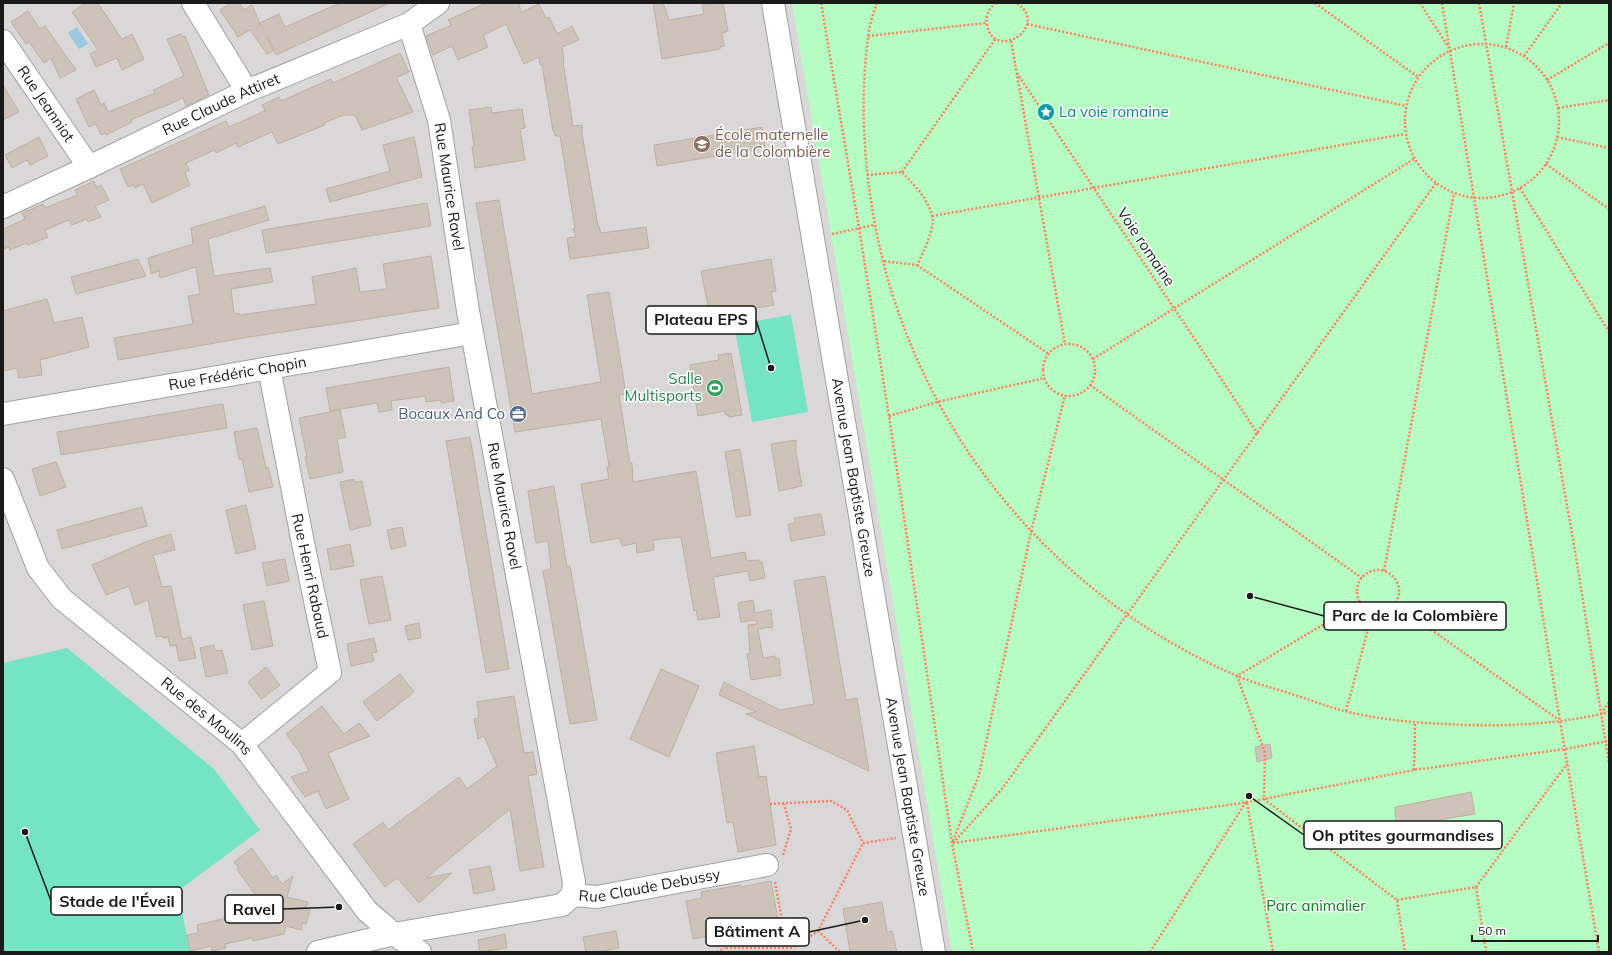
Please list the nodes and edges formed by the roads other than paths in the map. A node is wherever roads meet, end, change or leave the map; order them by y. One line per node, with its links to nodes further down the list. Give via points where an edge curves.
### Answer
1 (193, 3): 6 (street)
2 (438, 3): 4 (street, Rue Claude Attiret)
3 (773, 3): 19 (street, Avenue Jean Baptiste Greuze)
4 (409, 24): 6 (street, Rue Claude Attiret); 9 (street, Rue Maurice Ravel, via 439,120)
5 (3, 41): 7 (street, Rue Jeanniot)
6 (247, 91): 7 (street, Rue Claude Attiret)
7 (89, 167): 8 (street, Rue Claude Attiret)
8 (3, 207)
9 (472, 333): 10 (street, Rue Frédéric Chopin); 15 (street, Rue Maurice Ravel, via 574,882)
10 (269, 368): 11 (street, Rue Frédéric Chopin); 13 (street, Rue Henri Rabaud, via 330,672)
11 (3, 414)
12 (3, 479): 13 (street, Rue des Moulins, via 38,568 62,599)
13 (242, 744): 16 (street, Rue des Moulins, via 366,911)
14 (770, 864): 15 (street, Rue Claude Debussy, via 597,897)
15 (573, 895): 16 (street, Rue Claude Debussy, via 562,905)
16 (394, 934): 17 (street, Rue Claude Debussy); 18 (street, Rue des Moulins)
17 (318, 952)
18 (420, 952)
19 (934, 952)

